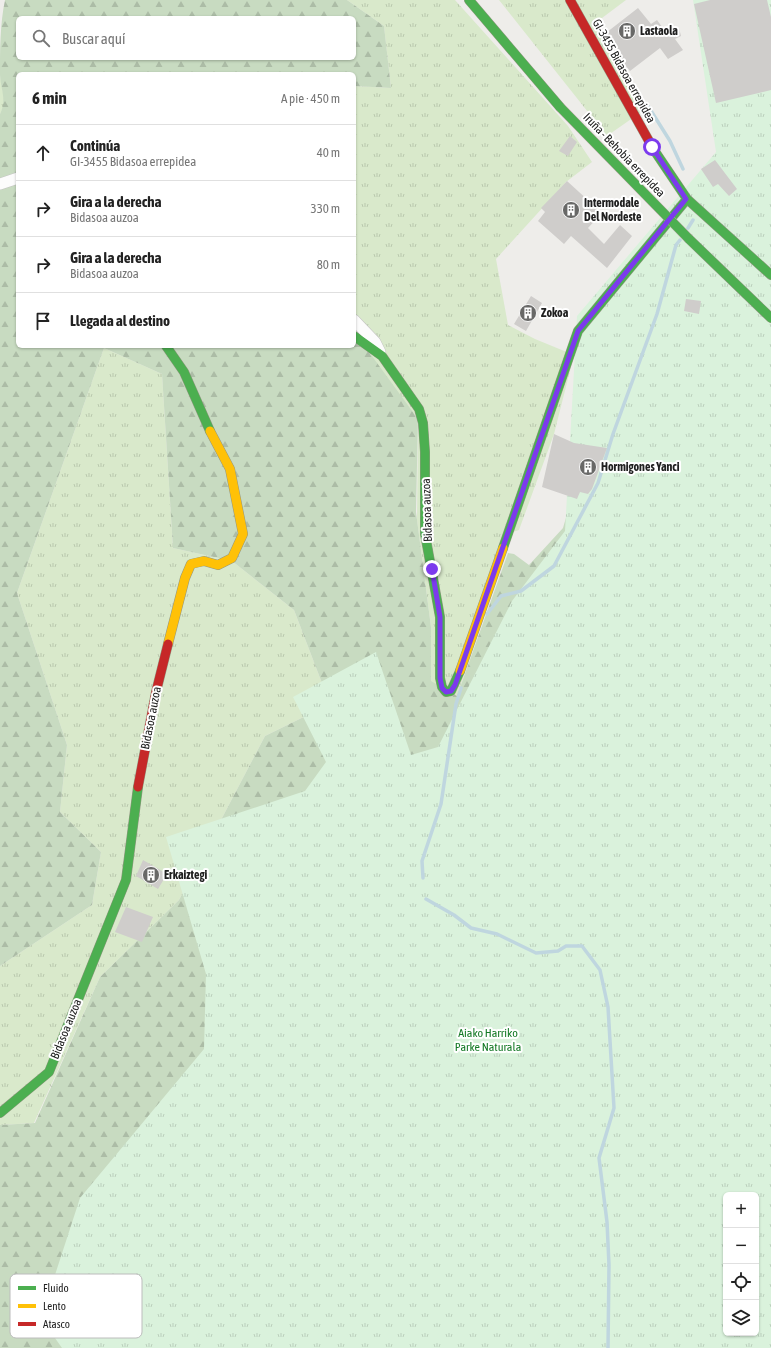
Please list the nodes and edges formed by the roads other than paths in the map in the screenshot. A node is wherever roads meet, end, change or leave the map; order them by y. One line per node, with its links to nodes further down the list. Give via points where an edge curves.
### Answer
1 (469, 0): 7 (main road, Iruña - Behobia errepidea, bridge, via 560,106 689,239)
2 (570, 0): 5 (main road, GI-3455 Bidasoa errepidea, via 652,147)
3 (16, 179): 4 (street)
4 (0, 184)
5 (686, 199): 6 (main road, GI-3455 Bidasoa errepidea); 11 (main road, Bidasoa auzoa, via 578,331 455,685 451,691 446,692 442,688 440,678 440,617 425,534 423,423 419,409)
6 (771, 275)
7 (771, 318)
8 (356, 322): 11 (street, Bidasoa auzoa, via 375,342)
9 (356, 337): 11 (main road, Bidasoa auzoa)
10 (167, 348): 12 (main road, Bidasoa auzoa, via 184,372 204,419 230,469 243,534 232,558 218,565 204,561 191,564 185,578 156,692 138,784 126,880 49,1072)
11 (382, 356)
12 (0, 1114)

